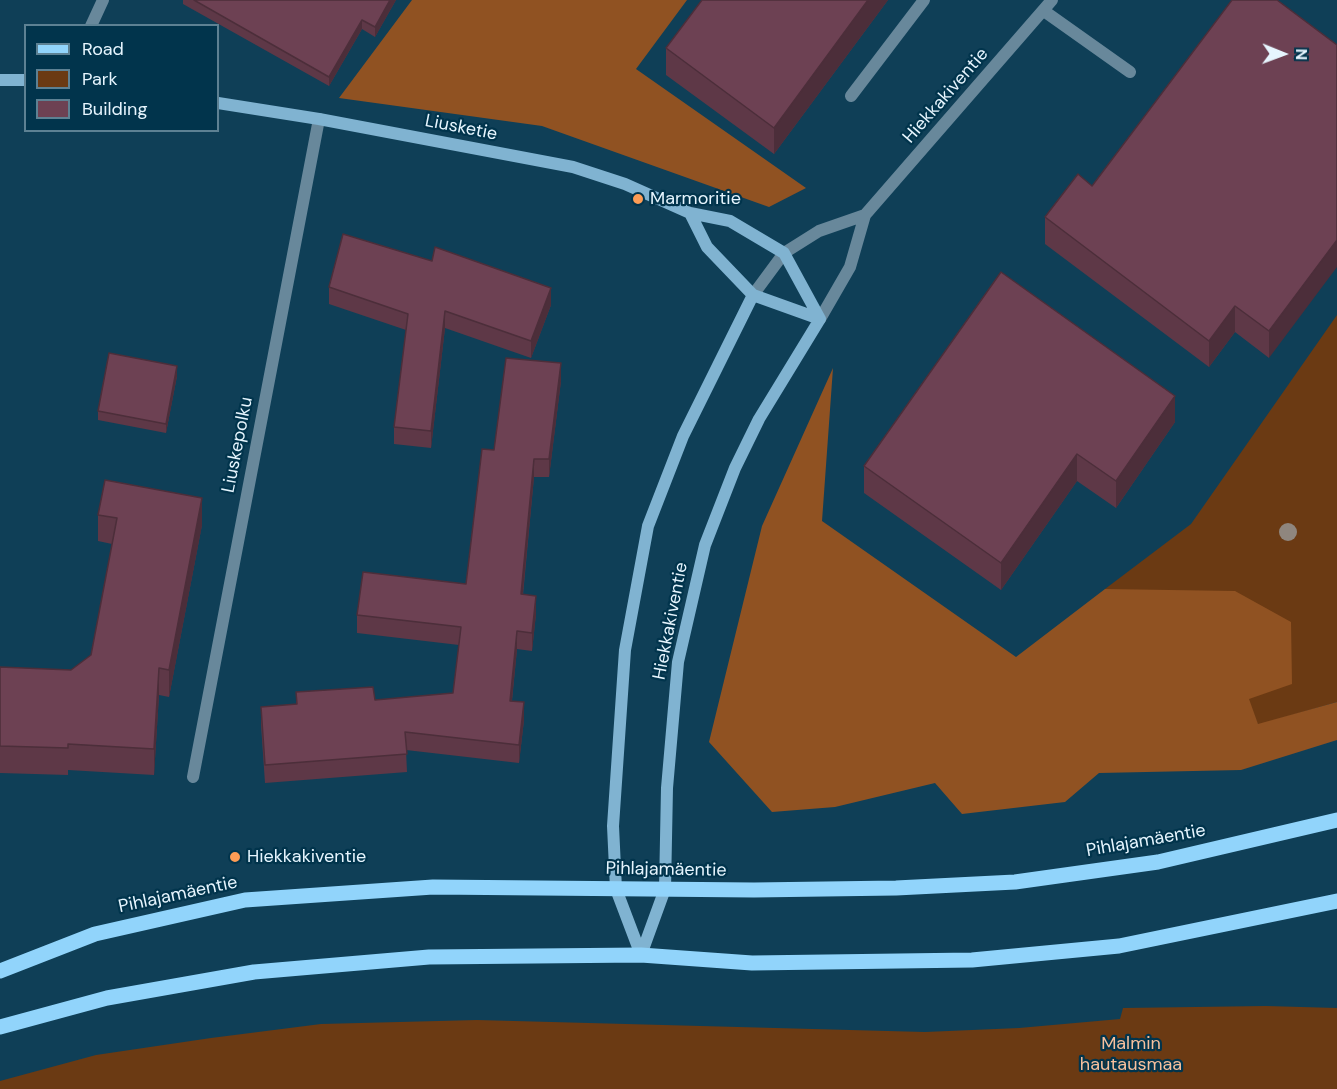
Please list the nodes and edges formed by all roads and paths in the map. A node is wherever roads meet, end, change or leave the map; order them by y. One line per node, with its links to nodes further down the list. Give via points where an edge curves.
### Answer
1 (103, 0): 5 (street)
2 (924, 0): 9 (street)
3 (1052, 0): 4 (street, Hiekkakiventie)
4 (1044, 11): 6 (street); 13 (street, Hiekkakiventie)
5 (92, 24)
6 (1130, 72)
7 (0, 80): 8 (street)
8 (24, 80)
9 (851, 96)
10 (219, 103): 11 (street, Liusketie)
11 (319, 119): 12 (street, Liusketie, via 573,167); 17 (street, Liuskepolku)
12 (690, 213): 14 (street, Liusketie, via 730,221); 15 (street, via 707,247)
13 (866, 215): 14 (street, Hiekkakiventie, via 819,231); 16 (street, Hiekkakiventie, via 850,267)
14 (784, 254): 15 (street, Hiekkakiventie); 16 (street, Liusketie)
15 (753, 295): 16 (street); 19 (street, Hiekkakiventie, via 683,436 648,526 625,650 613,826)
16 (820, 319): 20 (street, Hiekkakiventie, via 759,418 705,545 678,662 667,788)
17 (193, 777)
18 (1337, 820): 20 (main road, Pihlajamäentie, via 1158,862 1015,882 896,888)
19 (616, 889): 20 (main road, Pihlajamäentie); 22 (street, Hiekkakiventie); 23 (main road, Pihlajamäentie, via 434,887 245,900 95,934)
20 (664, 889): 22 (street, Hiekkakiventie)
21 (1337, 901): 22 (main road, via 1119,946 972,960 752,963)
22 (641, 956): 24 (main road, via 429,957 254,972 107,998)
23 (0, 971)
24 (0, 1027)

